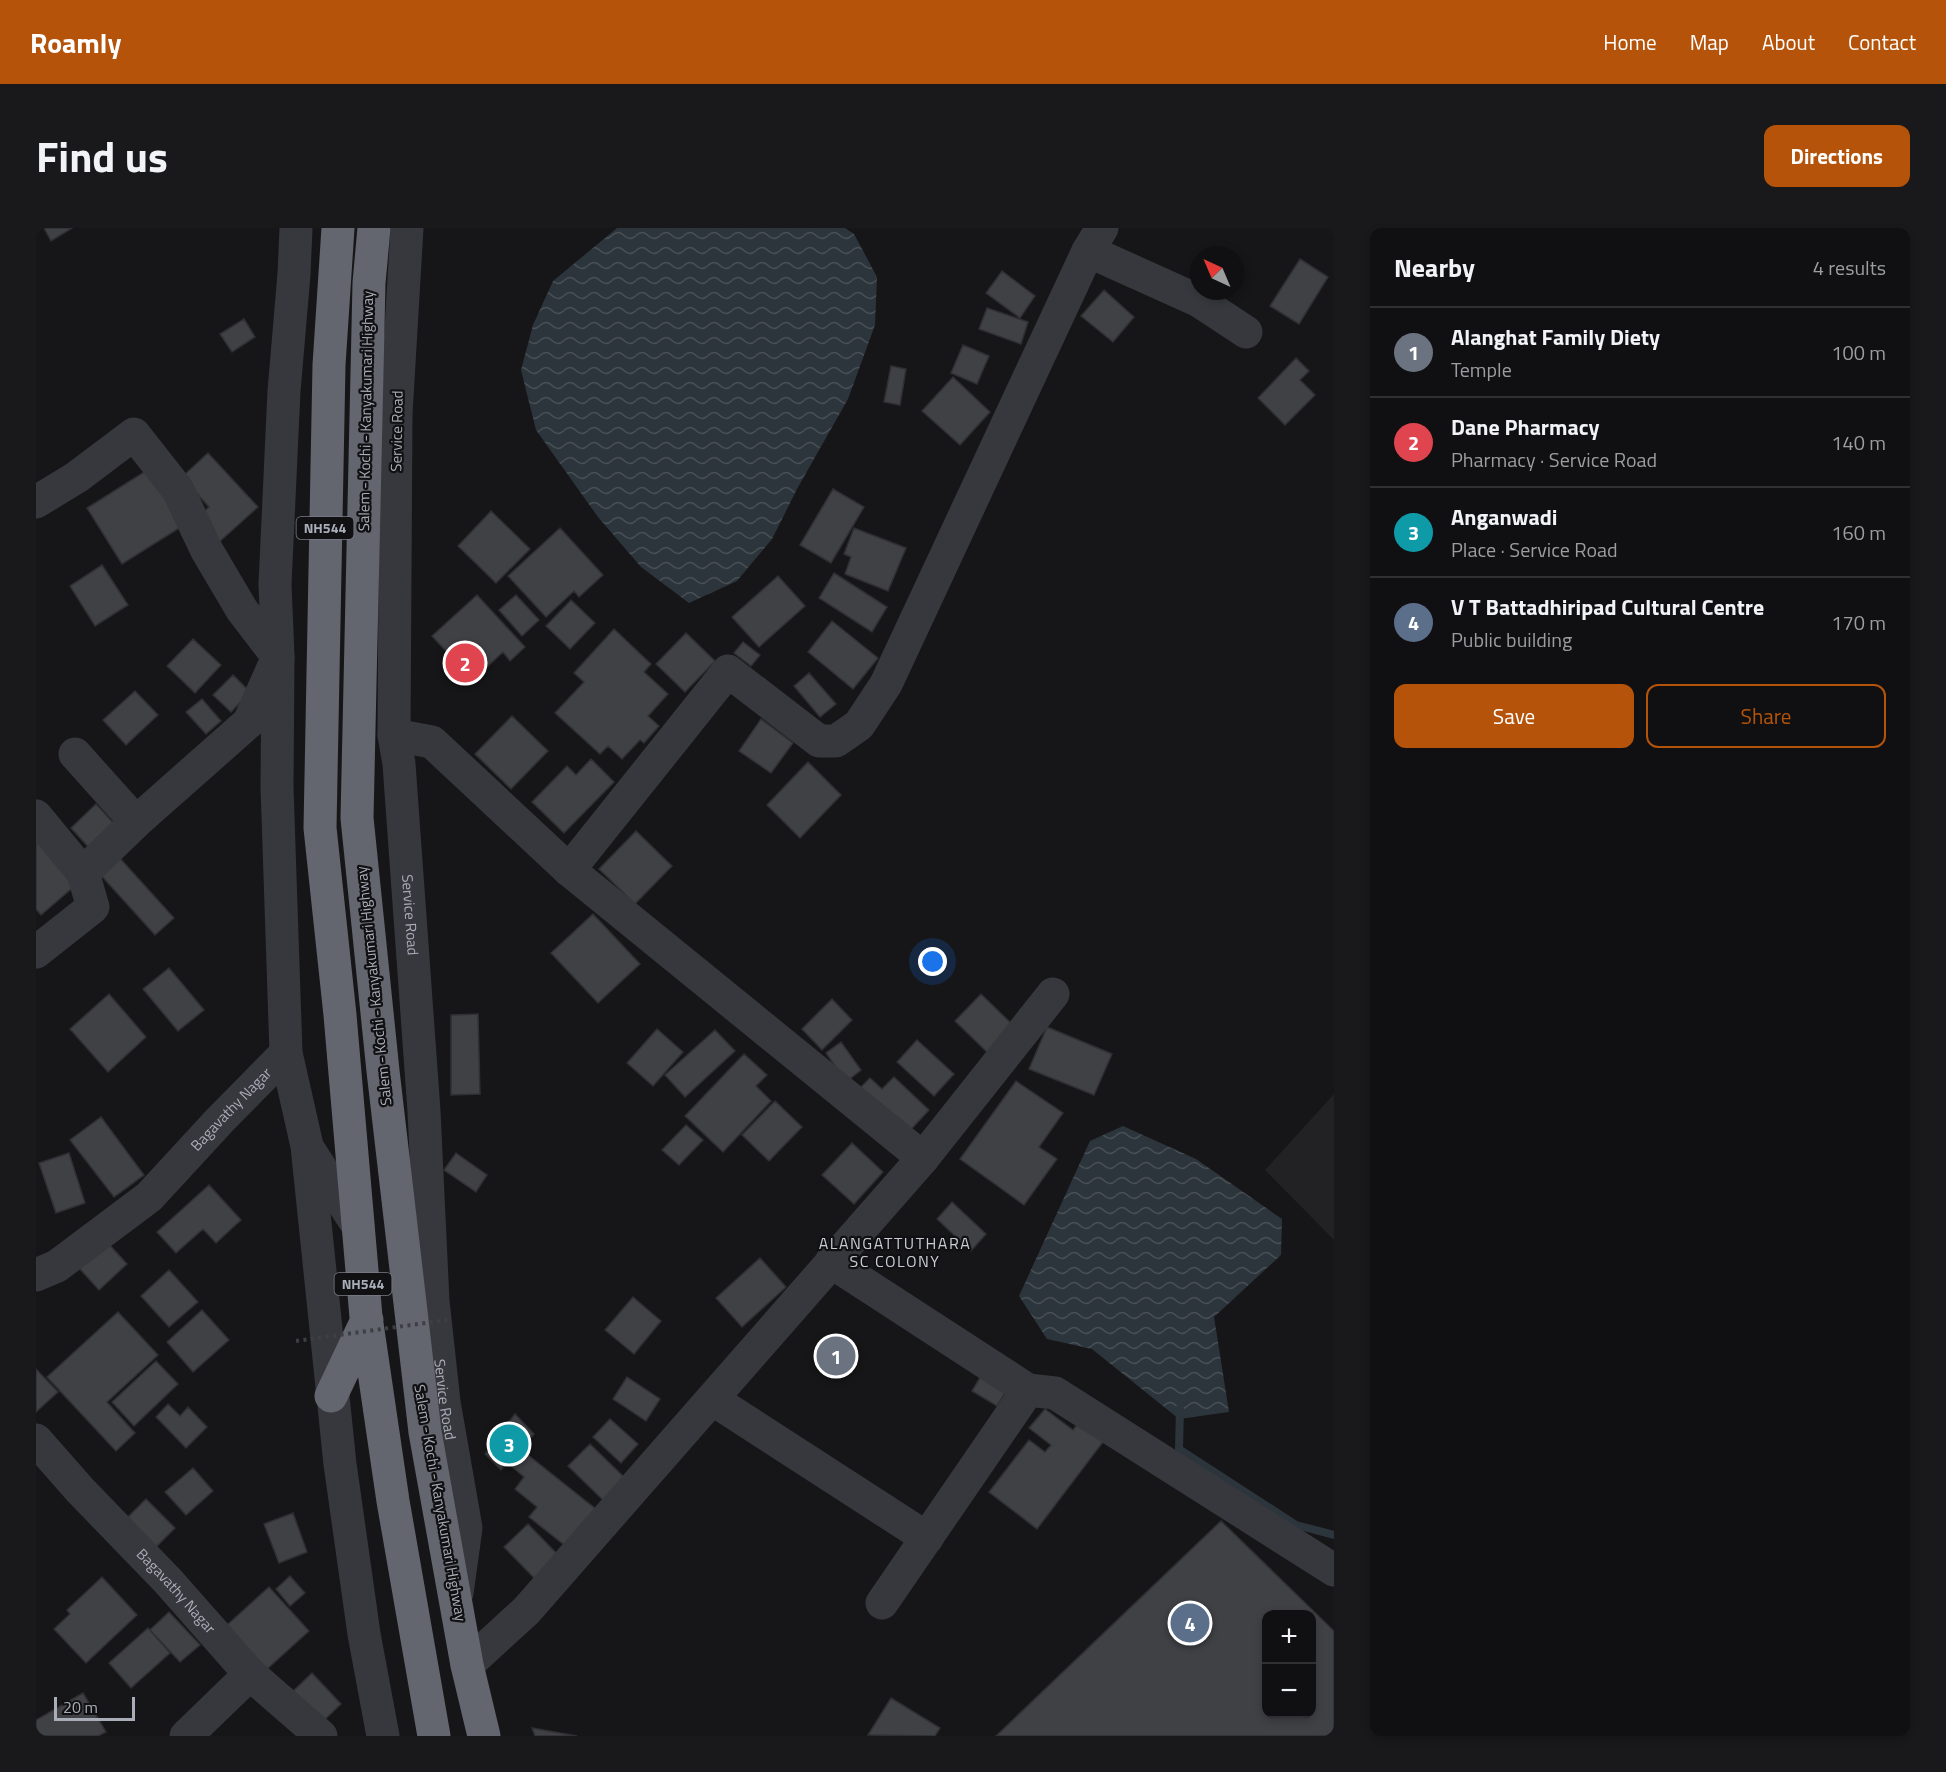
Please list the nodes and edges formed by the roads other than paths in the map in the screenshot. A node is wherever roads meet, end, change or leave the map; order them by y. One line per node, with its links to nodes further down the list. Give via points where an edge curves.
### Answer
1 (296, 228): 8 (street, via 275,574)
2 (338, 228): 20 (highway, NH544, via 329,365 320,828)
3 (374, 228): 30 (highway, Salem - Kochi - Kanyakumari Highway / NH544, via 369,283 357,818 425,1432)
4 (407, 228): 9 (street, Service Road, via 396,414)
5 (1095, 239): 6 (street); 13 (street, via 886,684 859,724 836,741 819,741 728,671)
6 (1246, 332)
7 (36, 502): 8 (street, via 134,434 178,490 206,549 242,610)
8 (278, 657): 12 (street, via 249,722); 17 (street, via 277,787)
9 (394, 735): 13 (street, via 432,742); 30 (street, Service Road, via 423,1099 433,1301 444,1402 466,1528)
10 (75, 754): 12 (street)
11 (36, 816): 14 (street)
12 (136, 822): 14 (street)
13 (569, 870): 19 (street)
14 (83, 873): 15 (street, via 93,907)
15 (36, 952)
16 (1053, 994): 19 (street)
17 (286, 1053): 18 (street); 22 (street, Bagavathy Nagar, via 149,1197 57,1266)
18 (307, 1146): 20 (street); 25 (street)
19 (923, 1158): 21 (street)
20 (358, 1226): 23 (highway, NH544)
21 (831, 1262): 24 (street); 26 (street)
22 (36, 1275)
23 (367, 1320): 25 (highway); 37 (highway, NH544, via 393,1501)
24 (1028, 1390): 28 (street); 29 (street, via 1055,1393)
25 (331, 1396): 36 (street, via 364,1634)
26 (712, 1399): 28 (street); 32 (street, via 526,1611)
27 (42, 1461): 33 (street, Bagavathy Nagar, via 168,1581)
28 (927, 1538): 31 (street)
29 (1334, 1570)
30 (456, 1601): 32 (highway, Salem - Kochi - Kanyakumari Highway / NH544)
31 (882, 1603)
32 (468, 1665): 38 (highway, Salem - Kochi - Kanyakumari Highway / NH544)
33 (250, 1674): 34 (street); 35 (street, Bagavathy Nagar)
34 (186, 1736)
35 (321, 1736)
36 (383, 1736)
37 (434, 1736)
38 (484, 1736)

